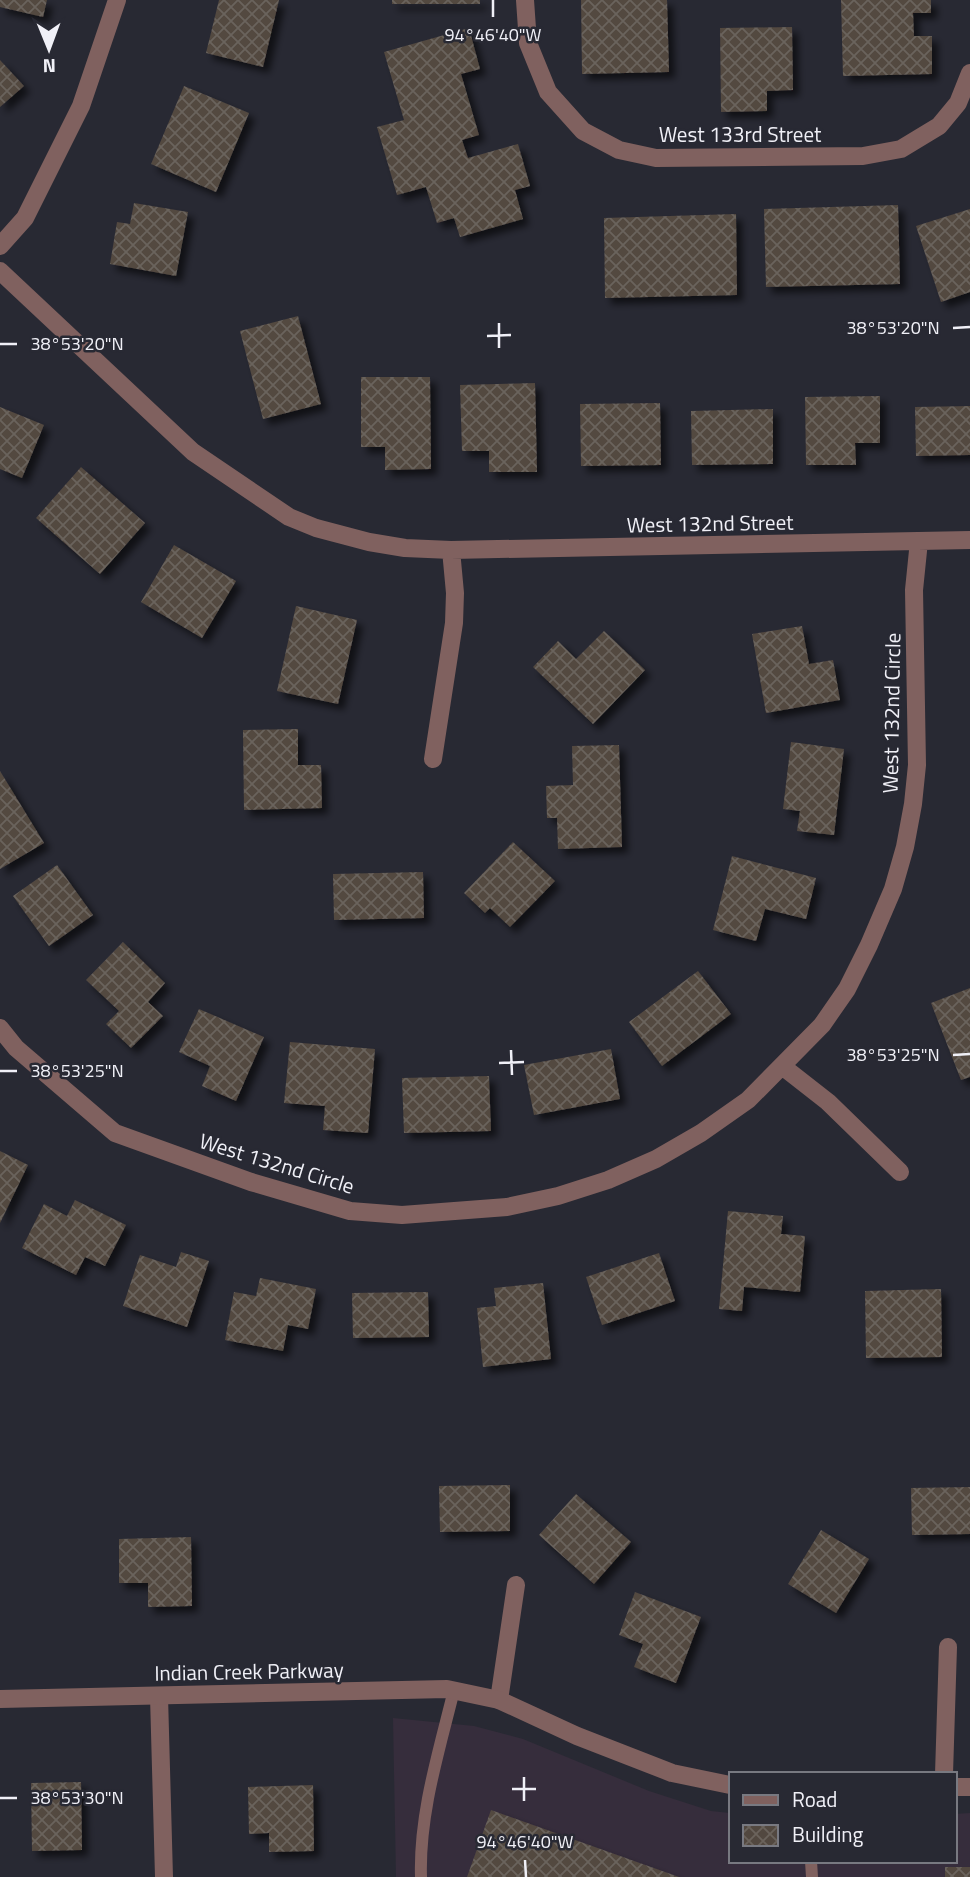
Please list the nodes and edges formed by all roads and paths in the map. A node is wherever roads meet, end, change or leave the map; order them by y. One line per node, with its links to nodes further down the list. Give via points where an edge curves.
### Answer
1 (117, 0): 4 (street, via 80,107 25,218)
2 (525, 0): 3 (street, West 133rd Street, via 528,43 548,92 583,131 619,150 656,158 863,156 901,149 939,125 958,103)
3 (970, 73)
4 (0, 246)
5 (0, 271): 8 (street, West 132nd Street, via 192,452 289,517 369,542)
6 (970, 540): 7 (street, West 132nd Street)
7 (919, 541): 8 (street, West 132nd Street); 11 (street, West 132nd Circle, via 914,590 917,765 905,847 892,889 847,989 822,1025)
8 (452, 550): 9 (street, via 454,623)
9 (433, 759)
10 (0, 1028): 11 (street, West 132nd Circle, via 16,1048 115,1133 325,1204 402,1215 507,1208 608,1180 701,1133 748,1100)
11 (782, 1066): 12 (street, via 828,1102)
12 (900, 1172)
13 (516, 1585): 18 (street)
14 (947, 1647): 19 (street)
15 (454, 1690): 16 (street, Indian Creek Parkway); 18 (street, Indian Creek Parkway); 22 (lane, via 430,1791 420,1850)
16 (159, 1696): 17 (street, Indian Creek Parkway); 21 (street)
17 (0, 1699)
18 (499, 1700): 20 (street, Indian Creek Parkway, via 672,1773)
19 (944, 1772)
20 (729, 1785)
21 (164, 1877)
22 (421, 1877)

